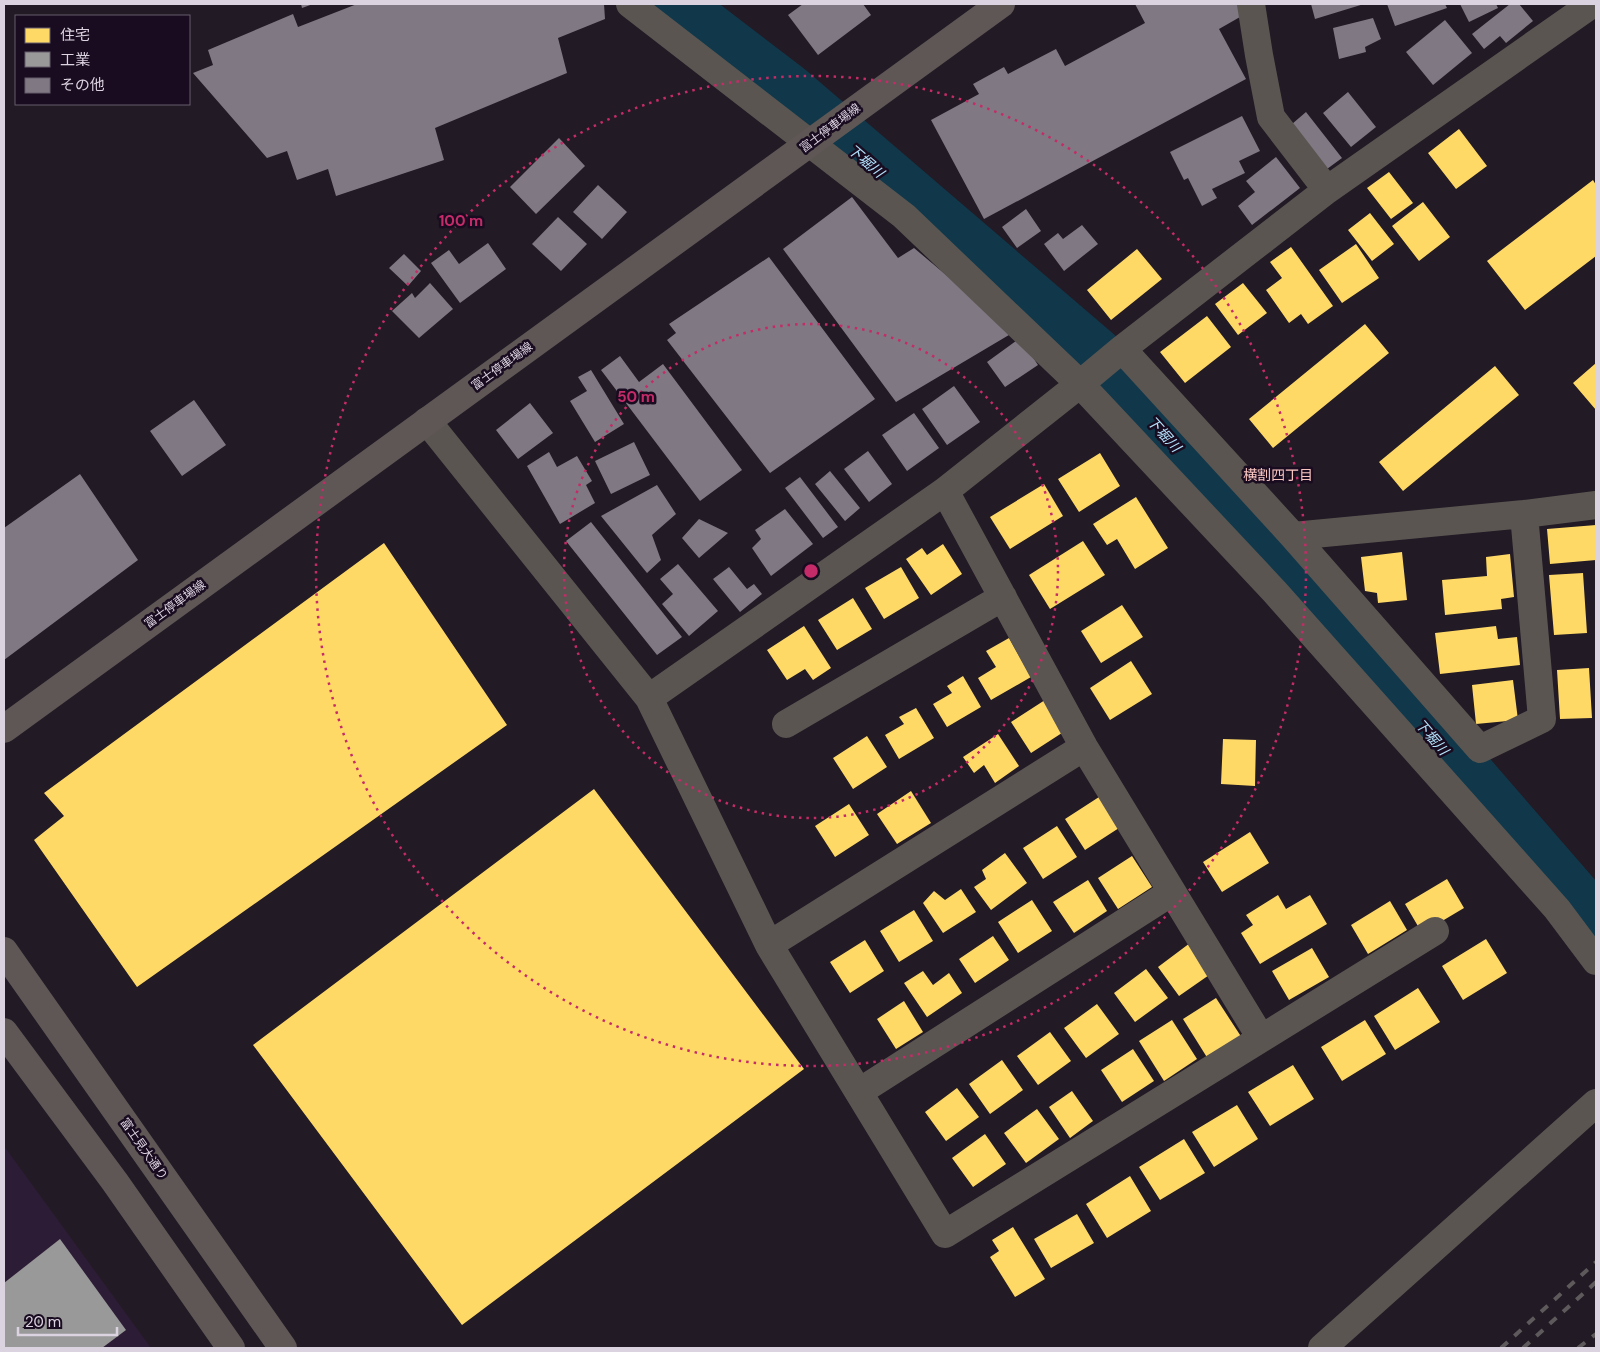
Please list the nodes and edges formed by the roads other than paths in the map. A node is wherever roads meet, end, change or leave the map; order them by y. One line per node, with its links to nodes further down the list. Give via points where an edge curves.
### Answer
1 (630, 4): 5 (street)
2 (1001, 4): 5 (main road, 富士停車場線)
3 (1251, 4): 6 (street, via 1271,117)
4 (1592, 4): 6 (street)
5 (810, 143): 8 (street, via 904,216); 9 (main road, 富士停車場線)
6 (1327, 190): 7 (street)
7 (1122, 349): 8 (street); 13 (street)
8 (1080, 384): 10 (street); 23 (street, via 1282,599 1558,909)
9 (427, 421): 15 (street); 17 (main road, 富士停車場線)
10 (945, 491): 14 (street); 15 (street)
11 (1596, 505): 12 (street)
12 (1524, 514): 13 (street); 13 (street, via 1542,719 1480,749)
13 (1293, 536)
14 (1003, 597): 16 (street); 18 (street)
15 (649, 698): 21 (street)
16 (786, 724)
17 (4, 729)
18 (1084, 747): 19 (street); 21 (street)
19 (1172, 892): 25 (street); 26 (street)
20 (1434, 931): 25 (street)
21 (769, 945): 26 (street)
22 (4, 951): 29 (main road, 富士見大通り)
23 (1596, 961)
24 (4, 1032): 28 (main road, via 115,1182)
25 (1261, 1038): 26 (street, via 945,1234)
26 (859, 1092)
27 (1596, 1103): 30 (street)
28 (231, 1348)
29 (283, 1348)
30 (1322, 1348)

